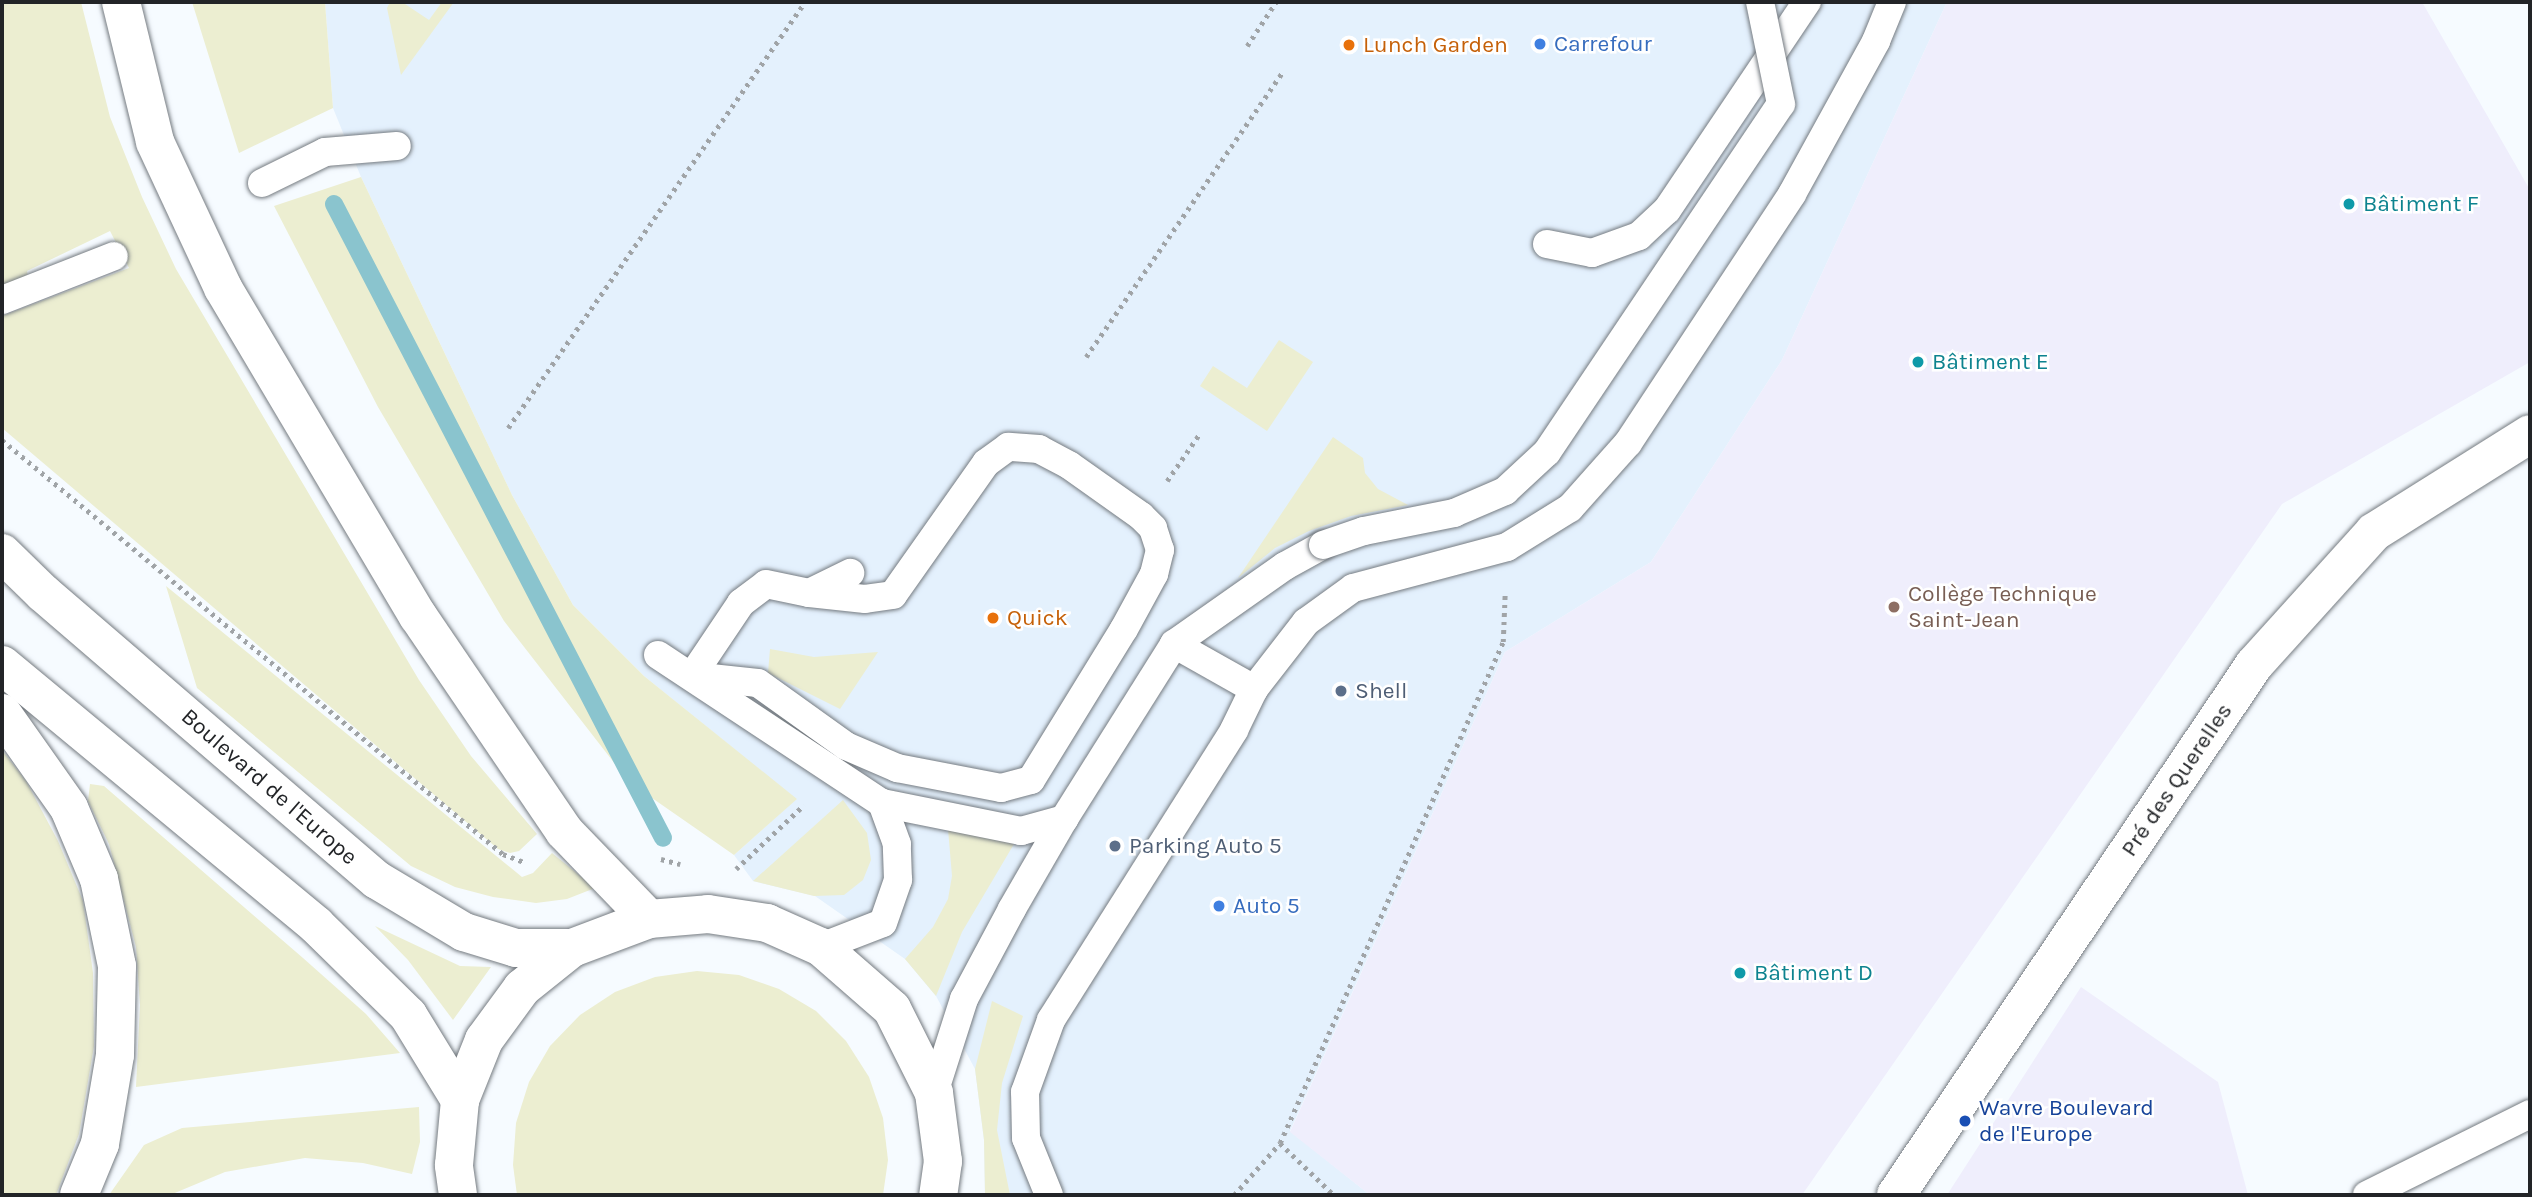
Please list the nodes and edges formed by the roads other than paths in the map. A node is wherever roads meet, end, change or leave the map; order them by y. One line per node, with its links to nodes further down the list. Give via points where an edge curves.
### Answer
1 (121, 2): 22 (main road, via 155,142 223,288 418,616 564,831)
2 (1760, 2): 14 (lane, bridge, via 1781,104 1547,452 1505,491 1454,513 1364,531 1323,545 1285,566)
3 (1807, 2): 7 (lane, via 1667,210 1639,236 1592,253)
4 (1892, 2): 18 (lane, via 1876,41 1792,194 1628,443 1570,508 1507,547 1353,588 1306,622)
5 (397, 146): 6 (lane, via 325,152)
6 (262, 183)
7 (1547, 244)
8 (114, 256): 9 (lane)
9 (2, 300)
10 (2530, 433): 32 (main road, Pré des Querelles, via 2374,532 2254,665)
11 (2, 553): 24 (main road, Boulevard de l'Europe, via 377,880 464,932 516,948)
12 (850, 573): 13 (lane)
13 (809, 593): 17 (lane, via 766,584 741,603); 17 (lane, via 865,599 892,595 986,463 1008,447 1039,449 1069,465 1141,516 1153,528 1160,550 1154,574 1111,651 1031,780 1021,783 1002,788 897,768 846,746 758,683)
14 (1174, 644): 18 (lane); 21 (lane)
15 (658, 655): 17 (lane)
16 (2, 665): 26 (main road, via 316,925 408,1015)
17 (692, 676): 20 (lane)
18 (1254, 689): 31 (lane, via 1234,730 1051,1020 1025,1092 1026,1138)
19 (2, 713): 28 (main road, via 69,808 99,879 117,966 116,1055 100,1144)
20 (882, 803): 21 (lane, via 1021,831); 23 (lane, via 897,844 898,880 883,923)
21 (1064, 819): 25 (lane, via 964,999)
22 (649, 919): 23 (main road, Boulevard de l'Europe, via 708,914 743,919 766,923); 24 (main road, Boulevard de l'Europe)
23 (821, 947): 25 (main road, Boulevard de l'Europe, via 892,1009)
24 (572, 948): 26 (main road, Boulevard de l'Europe, via 522,988 484,1040)
25 (934, 1093): 30 (main road, Boulevard de l'Europe, via 943,1161)
26 (460, 1100): 29 (main road, Boulevard de l'Europe, via 454,1165)
27 (2530, 1114): 33 (lane)
28 (79, 1195)
29 (458, 1195)
30 (938, 1195)
31 (1049, 1195)
32 (1895, 1195)
33 (2367, 1195)

